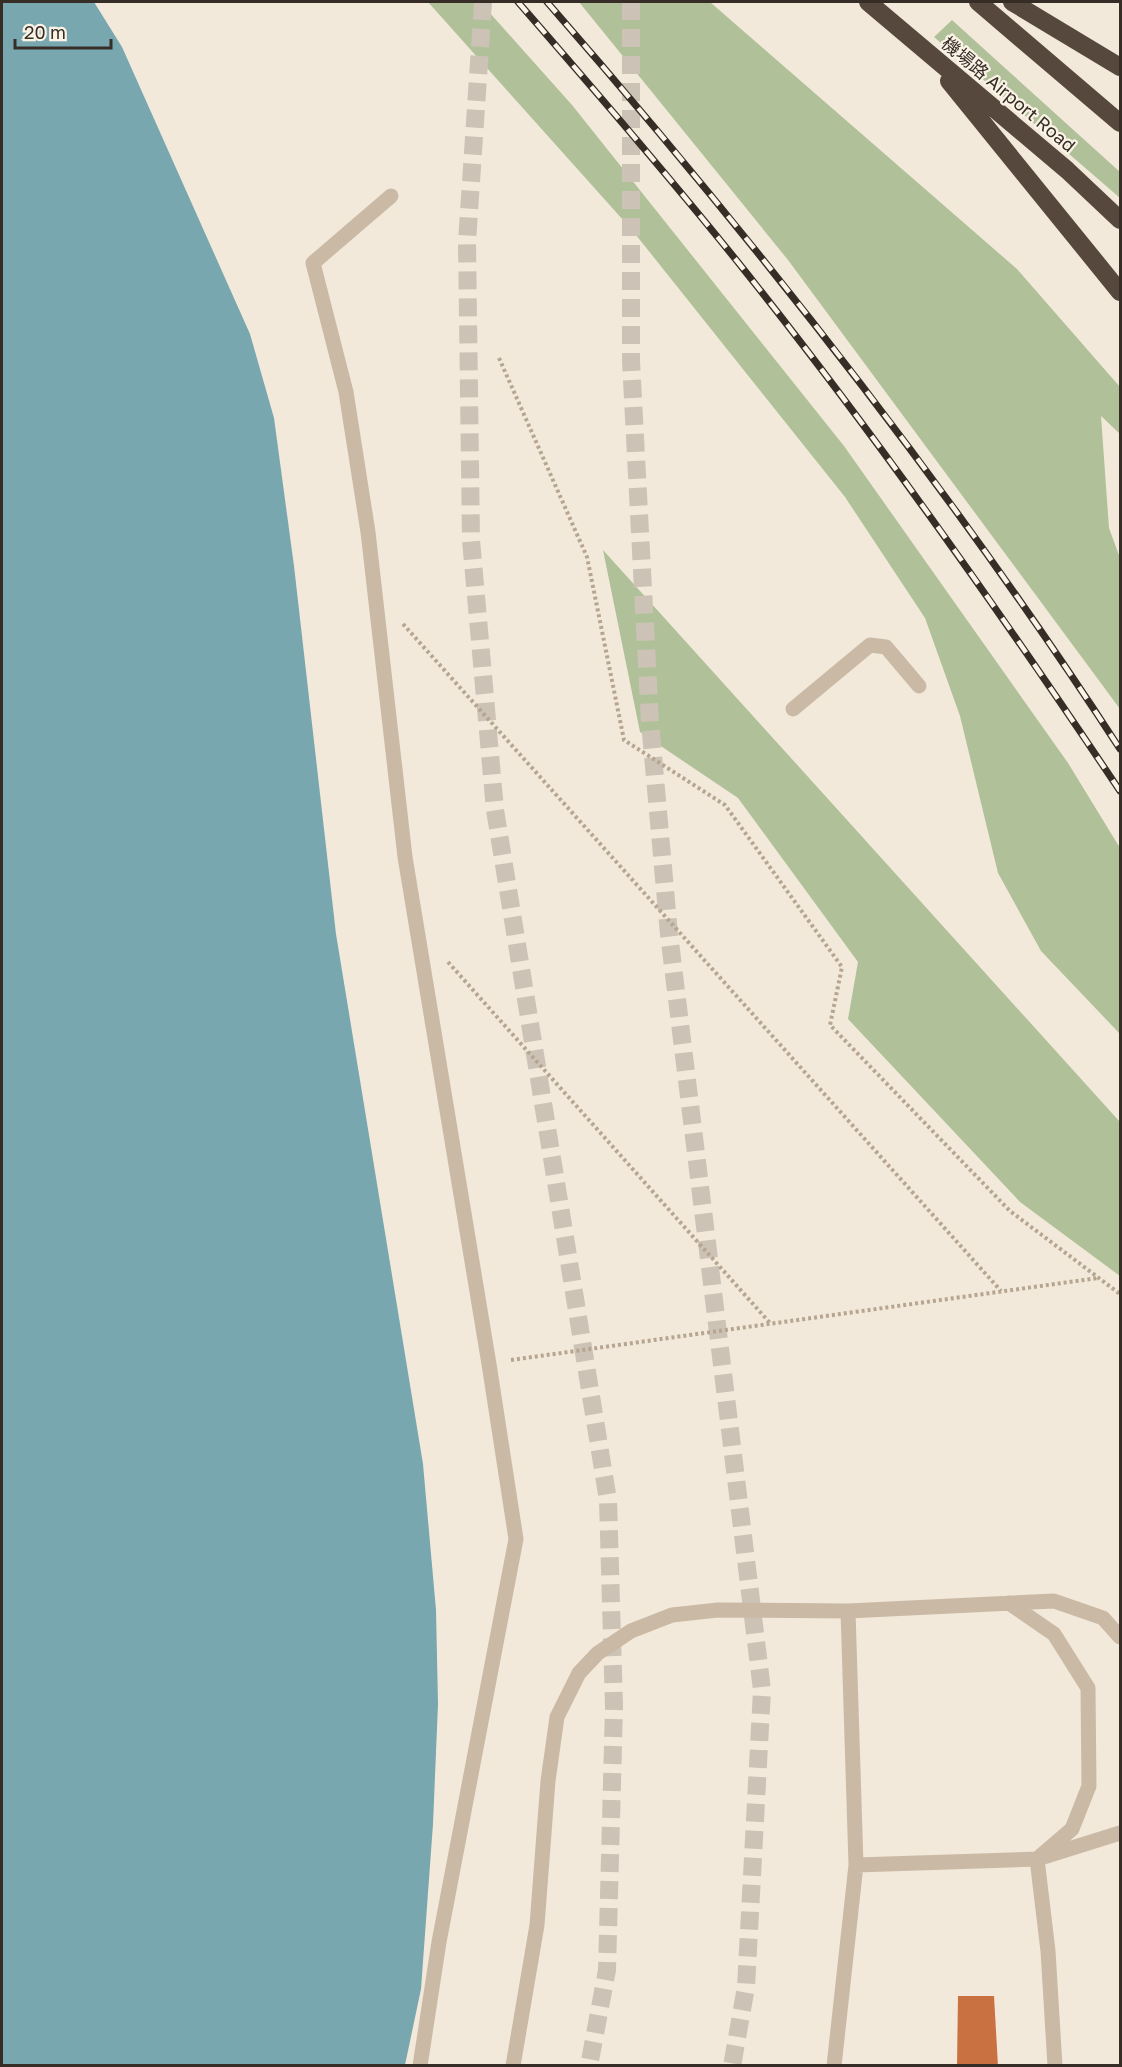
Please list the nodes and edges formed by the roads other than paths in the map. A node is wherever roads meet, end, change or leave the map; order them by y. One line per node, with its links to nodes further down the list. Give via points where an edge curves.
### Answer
1 (868, 2): 4 (highway, 機場路 Airport Road)
2 (978, 2): 6 (highway)
3 (1012, 2): 5 (highway)
4 (919, 45): 8 (highway, 機場路 Airport Road); 9 (highway)
5 (1120, 68)
6 (1120, 123)
7 (391, 196): 18 (lane, via 313,263 346,392 376,593 405,857 516,1539 439,1942)
8 (1120, 220)
9 (1120, 292)
10 (919, 686): 11 (lane, via 886,647 870,645)
11 (793, 709)
12 (1009, 1603): 13 (lane); 14 (lane, via 1054,1601 1103,1618); 16 (lane, via 1054,1634 1088,1688 1089,1786 1072,1829)
13 (848, 1611): 17 (lane); 19 (lane, via 718,1610 672,1615 631,1631 598,1653 579,1673 557,1718 537,1925)
14 (1120, 1637)
15 (1120, 1833): 16 (lane)
16 (1037, 1859): 17 (lane); 21 (lane)
17 (856, 1865): 20 (lane)
18 (420, 2066)
19 (513, 2066)
20 (834, 2066)
21 (1055, 2066)

